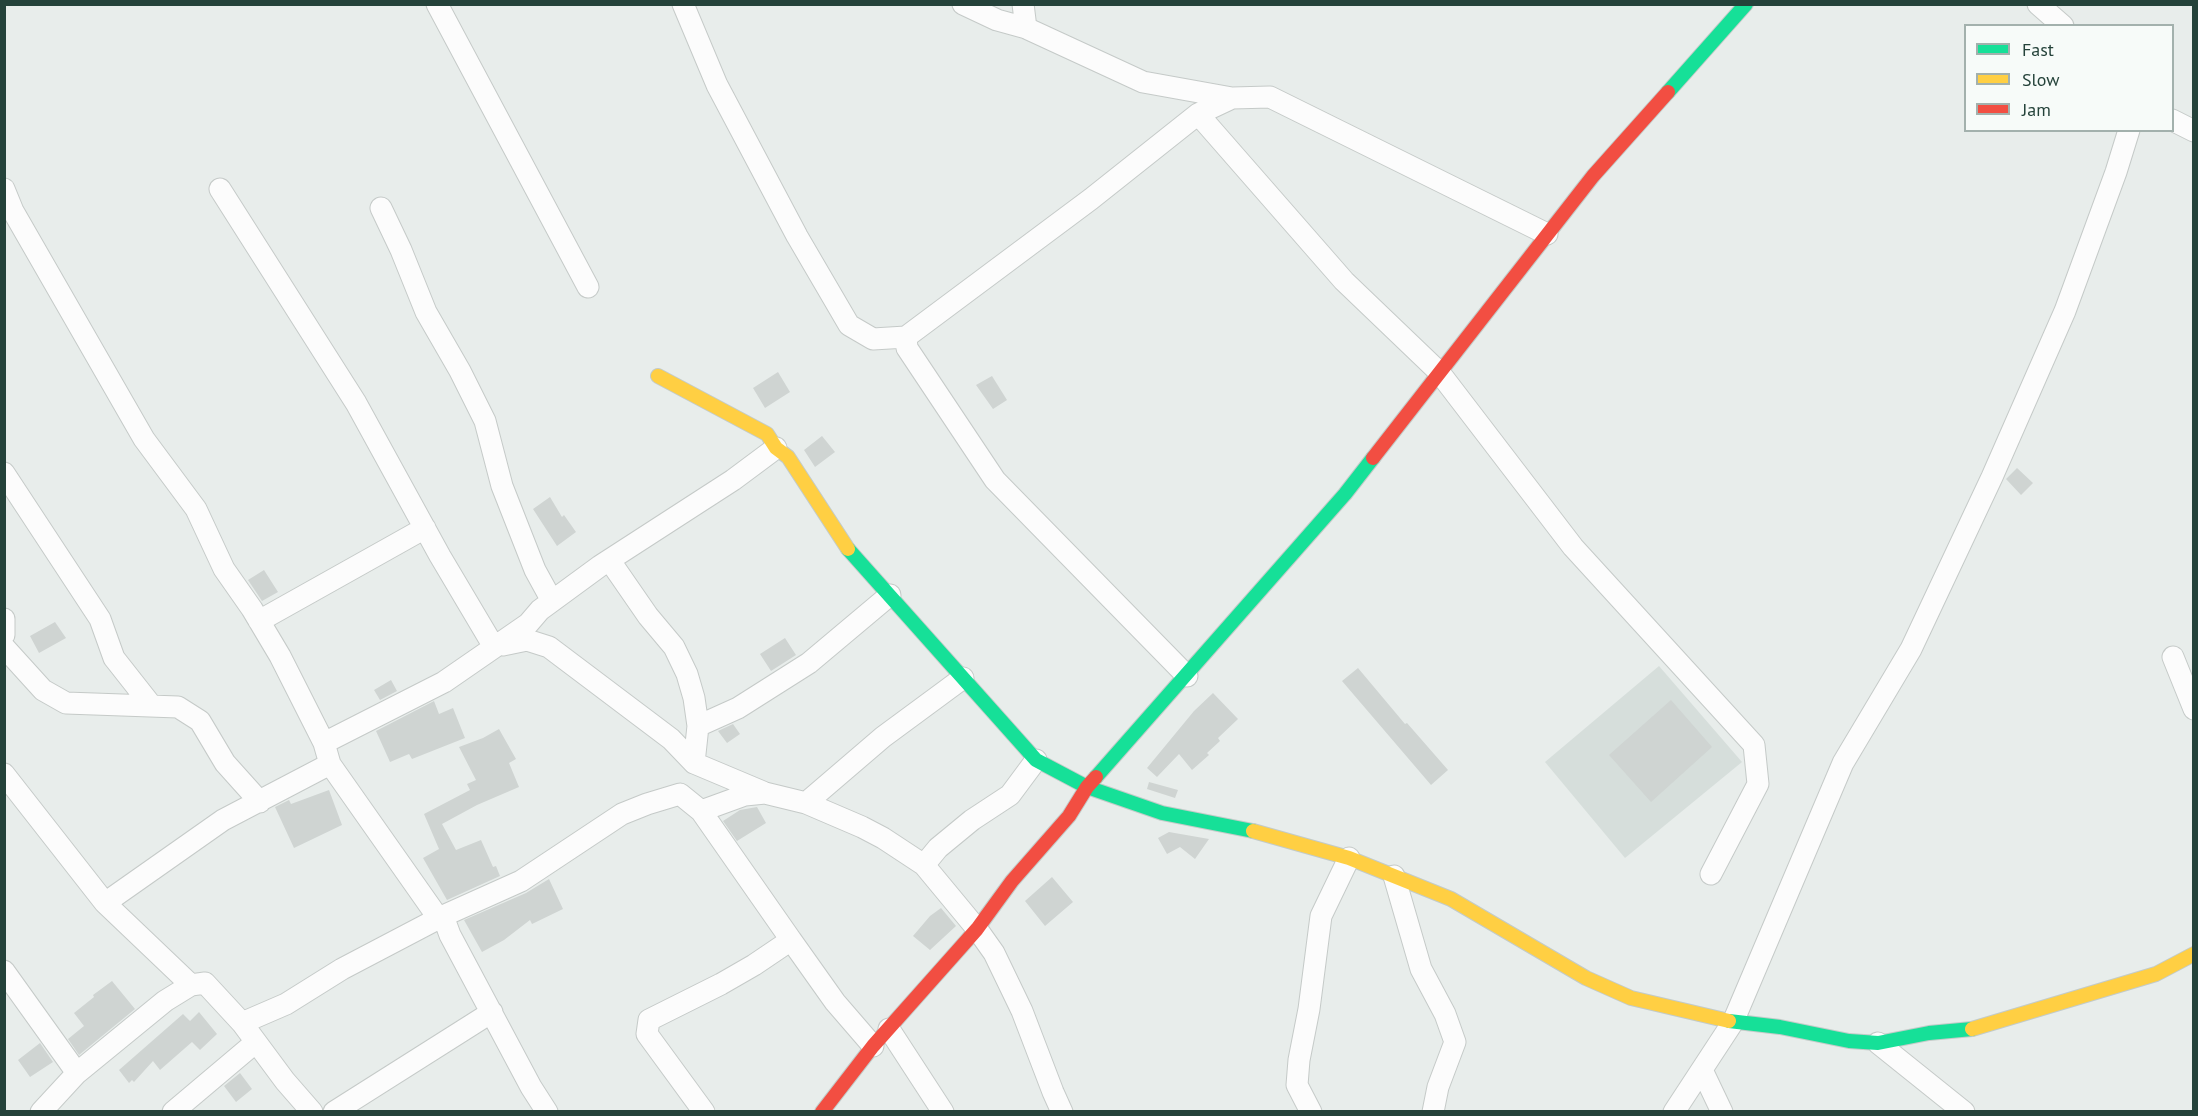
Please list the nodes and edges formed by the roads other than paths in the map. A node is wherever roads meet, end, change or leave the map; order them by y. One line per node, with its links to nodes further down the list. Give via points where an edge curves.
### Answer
1 (437, 4): 18 (street)
2 (683, 4): 19 (street, via 717,85 849,325 873,339)
3 (963, 4): 8 (street)
4 (1023, 4): 8 (street)
5 (1746, 4): 17 (street, via 1593,176)
6 (2038, 4): 7 (street)
7 (2060, 24)
8 (1026, 28): 9 (street, via 1143,82)
9 (1232, 98): 10 (street); 17 (street, via 1270,97)
10 (1198, 114): 19 (street); 20 (street, via 1344,281)
11 (2174, 121): 12 (street)
12 (2193, 131)
13 (2127, 132): 61 (street, via 2065,311 1997,467 1911,649 1843,763)
14 (4, 189): 29 (street, via 144,439 196,510 224,569)
15 (220, 189): 24 (street, via 356,403)
16 (381, 208): 27 (street, via 426,312 485,420 502,486 535,570)
17 (1547, 234): 20 (street)
18 (588, 287)
19 (906, 337): 34 (street, via 907,348 995,480)
20 (1439, 372): 34 (street, via 1346,494); 51 (street, via 1573,547 1754,745 1758,784)
21 (658, 376): 22 (street, via 766,434)
22 (776, 448): 25 (street); 26 (street, via 788,457 846,548)
23 (4, 472): 36 (street, via 100,619 114,658)
24 (425, 528): 29 (street); 31 (street)
25 (610, 561): 27 (street); 38 (street, via 675,647 694,698)
26 (890, 595): 35 (street); 38 (street, via 808,663 738,708)
27 (552, 601): 31 (street, via 528,624)
28 (4, 619): 30 (street)
29 (259, 621): 39 (street)
30 (4, 634)
31 (494, 646): 39 (street, via 444,682); 41 (street, via 527,640 549,647 648,720)
32 (4, 647): 36 (street, via 43,690 66,702)
33 (2173, 657): 37 (street)
34 (1187, 676): 44 (street)
35 (963, 678): 40 (street); 47 (street, via 883,737)
36 (151, 705): 46 (street, via 178,707 200,721 225,763)
37 (2193, 709)
38 (698, 726): 41 (street)
39 (324, 743): 42 (street)
40 (1036, 760): 44 (street); 50 (street, via 1010,795 972,820)
41 (694, 763): 45 (street)
42 (330, 764): 46 (street); 54 (street)
43 (4, 774): 53 (street)
44 (1087, 787): 49 (street, via 1162,813 1236,827); 55 (street, via 1069,816 1012,881)
45 (765, 793): 47 (street); 48 (street, via 745,795)
46 (260, 802): 53 (street, via 223,820)
47 (806, 803): 50 (street, via 883,838)
48 (701, 811): 54 (street, via 680,794 621,814 534,874); 56 (street)
49 (1349, 858): 52 (street); 78 (street, via 1321,916 1299,1060 1297,1085)
50 (924, 865): 55 (street)
51 (1712, 874)
52 (1394, 876): 61 (street, via 1451,899 1586,978 1631,998); 79 (street, via 1421,969 1455,1042)
53 (105, 903): 59 (street)
54 (441, 918): 60 (street); 62 (street, via 342,969 286,1004)
55 (977, 929): 63 (street); 77 (street, via 994,952 1022,1011)
56 (791, 940): 66 (street, via 835,1002); 74 (street, via 721,984 649,1020 647,1034)
57 (2193, 954): 65 (street, via 2156,974 1964,1031)
58 (4, 971): 68 (street)
59 (191, 986): 62 (street, via 205,983); 68 (street, via 165,1001)
60 (492, 1012): 72 (street); 73 (street)
61 (1733, 1022): 65 (street); 67 (street)
62 (242, 1023): 64 (street)
63 (889, 1029): 66 (street); 76 (street)
64 (256, 1042): 69 (street); 71 (street)
65 (1878, 1043): 82 (street)
66 (873, 1046): 75 (street)
67 (1702, 1070): 80 (street); 81 (street)
68 (77, 1073): 70 (street)
69 (306, 1110)
70 (41, 1112)
71 (173, 1112)
72 (334, 1112)
73 (547, 1112)
74 (704, 1112)
75 (822, 1112)
76 (943, 1112)
77 (1062, 1112)
78 (1311, 1112)
79 (1433, 1112)
80 (1674, 1112)
81 (1722, 1112)
82 (1964, 1112)

